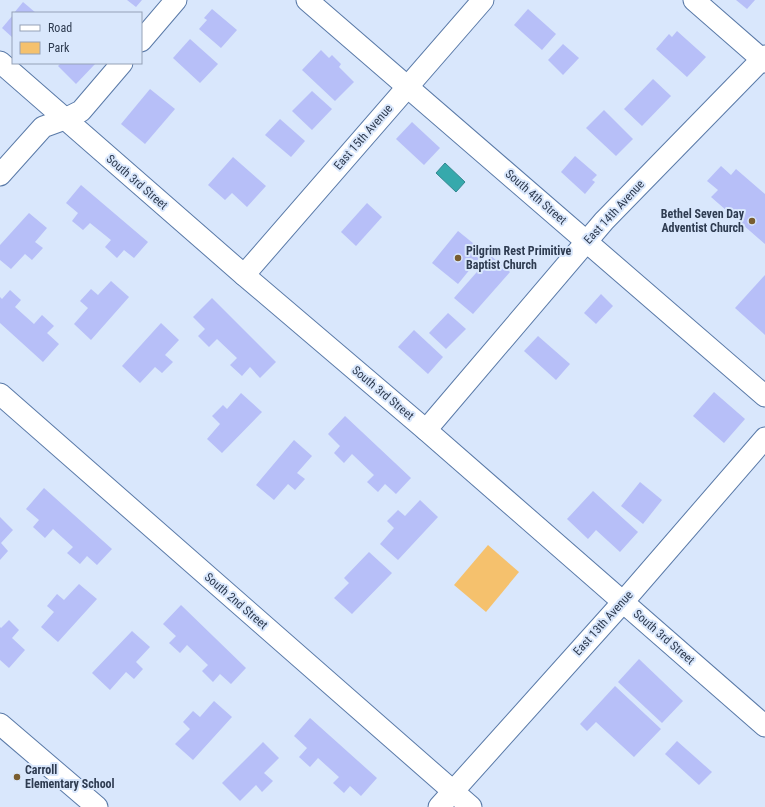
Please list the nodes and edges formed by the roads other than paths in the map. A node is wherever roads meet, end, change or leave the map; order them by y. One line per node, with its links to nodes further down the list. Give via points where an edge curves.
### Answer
1 (176, 0): 5 (street)
2 (307, 0): 9 (street, South 4th Street)
3 (483, 0): 9 (street, East 15th Avenue)
4 (694, 0): 6 (street)
5 (142, 40)
6 (764, 59): 12 (street, East 14th Avenue)
7 (0, 62): 10 (street, South 3rd Street)
8 (121, 64): 10 (street, via 81,111)
9 (407, 86): 12 (street, South 4th Street); 13 (street, East 15th Avenue)
10 (65, 119): 11 (street, via 43,127); 13 (street, South 3rd Street)
11 (0, 175)
12 (587, 241): 15 (street, South 4th Street); 16 (street, East 14th Avenue)
13 (244, 275): 16 (street, South 3rd Street)
14 (0, 394): 21 (street, South 2nd Street)
15 (765, 396)
16 (426, 430): 18 (street, South 3rd Street)
17 (765, 438): 18 (street, East 13th Avenue)
18 (623, 602): 20 (street, South 3rd Street); 21 (street, East 13th Avenue)
19 (0, 724): 22 (street)
20 (765, 726)
21 (453, 791): 23 (street, East 13th Avenue); 24 (street, South 2nd Street)
22 (95, 807)
23 (439, 807)
24 (471, 807)

